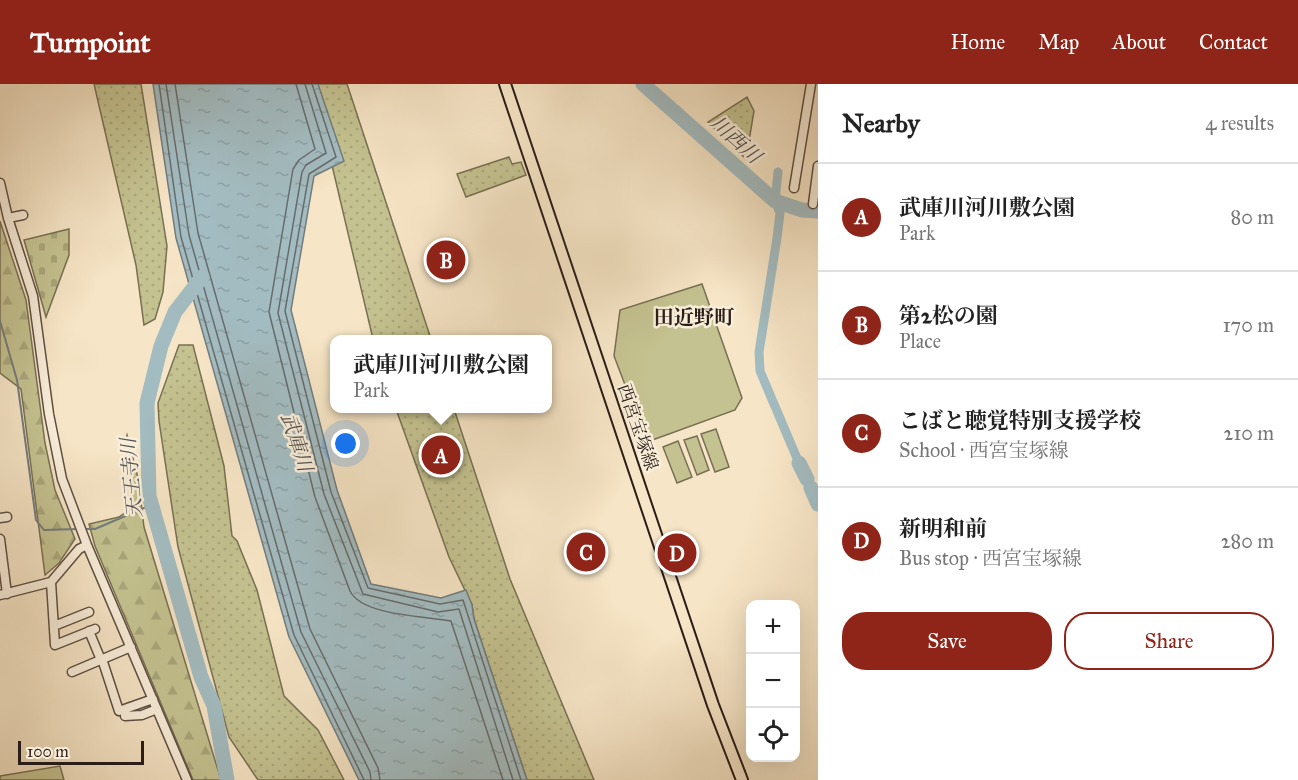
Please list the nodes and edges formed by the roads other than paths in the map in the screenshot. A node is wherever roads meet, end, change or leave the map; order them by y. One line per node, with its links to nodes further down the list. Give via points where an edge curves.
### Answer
1 (505, 84): 22 (main road, 西宮宝塚線, via 713,705)
2 (811, 84): 5 (street)
3 (818, 166): 6 (street)
4 (0, 183): 8 (street)
5 (794, 188)
6 (813, 204)
7 (23, 215): 8 (street)
8 (8, 218): 10 (street, via 33,296 62,479)
9 (0, 539): 12 (street)
10 (87, 545): 11 (street); 15 (street)
11 (51, 582): 12 (street); 14 (street)
12 (4, 595)
13 (89, 612): 14 (street)
14 (54, 626): 16 (street, via 55,645 92,630)
15 (131, 647): 16 (street); 18 (street)
16 (101, 660): 17 (street); 18 (street, via 110,674 119,711)
17 (72, 672)
18 (153, 699): 19 (street)
19 (157, 709): 20 (street); 21 (street)
20 (125, 716)
21 (187, 780)
22 (742, 780)

